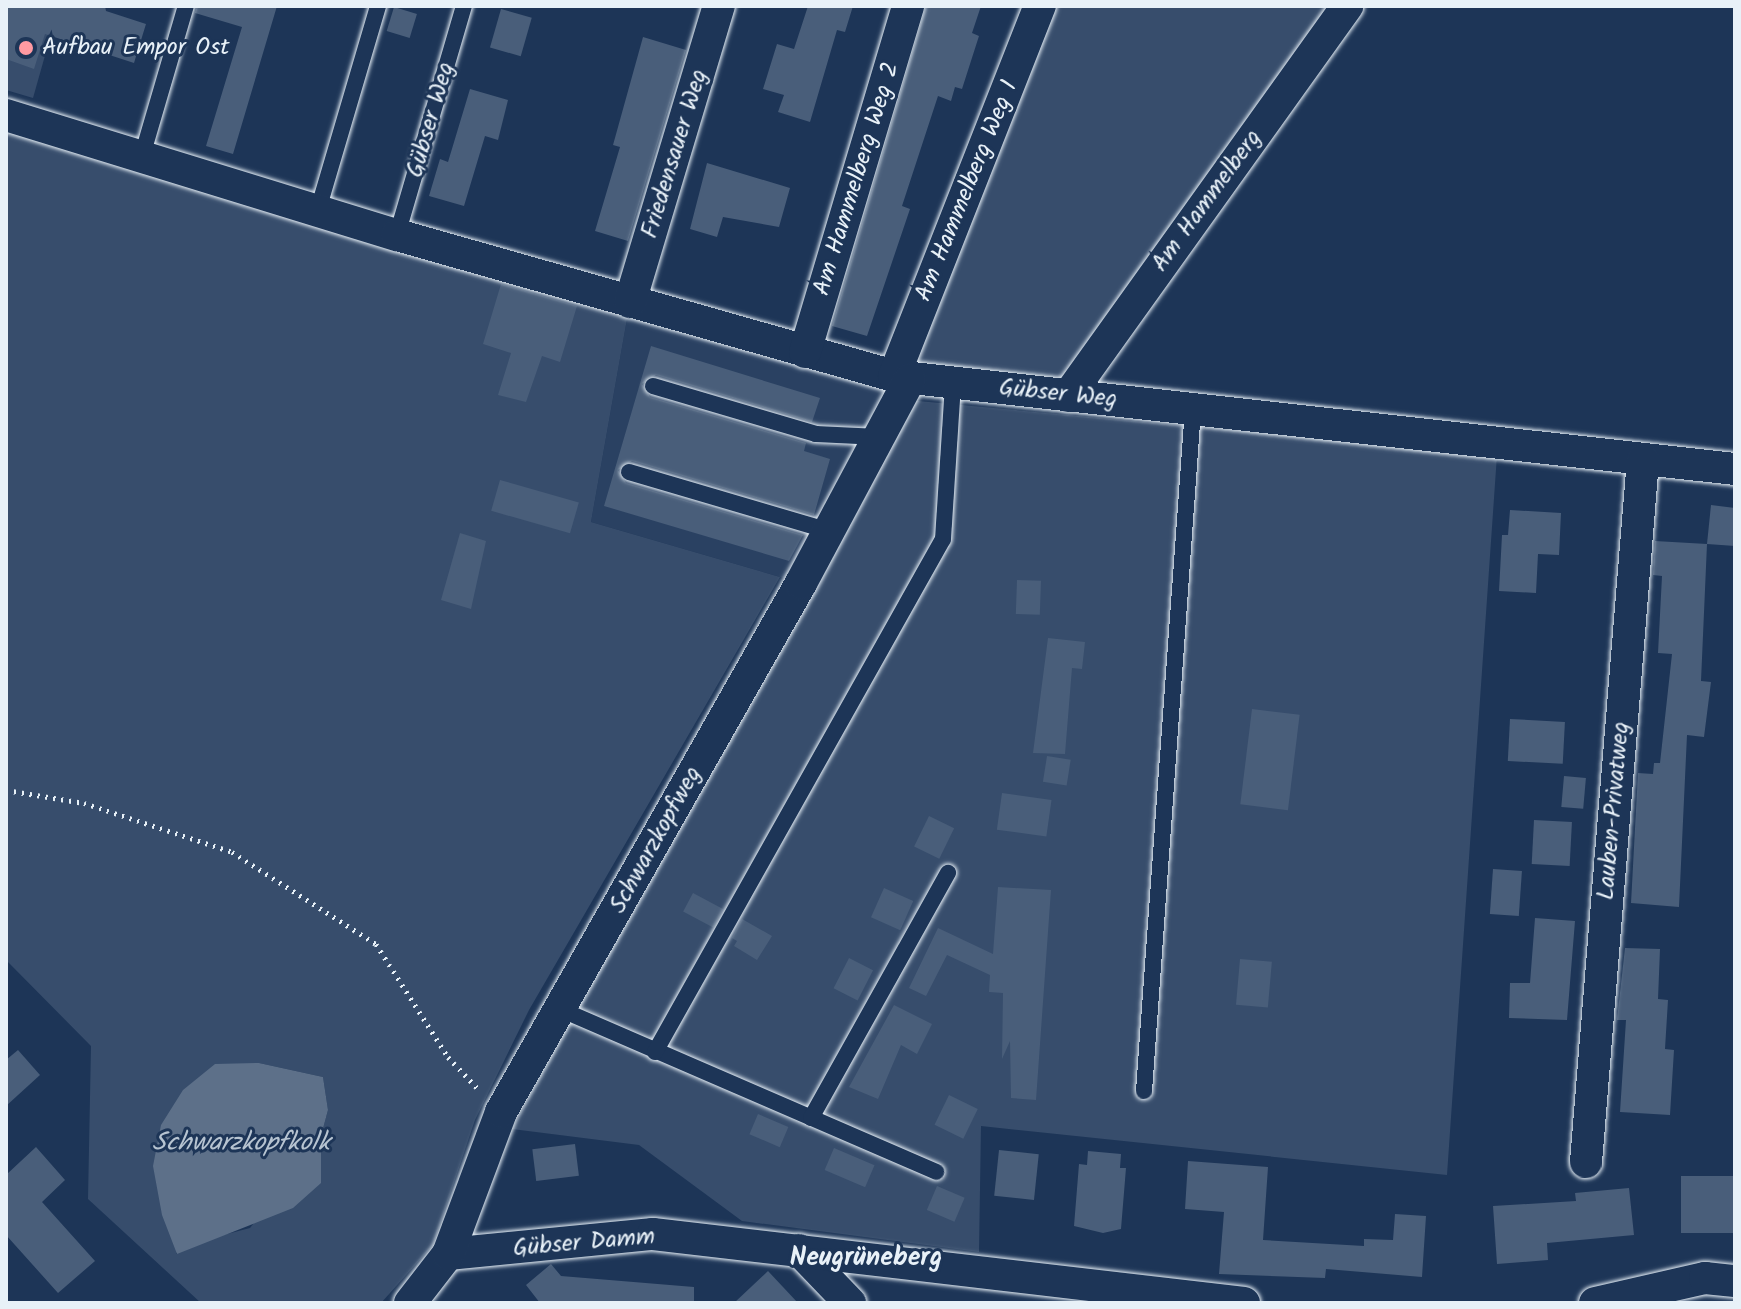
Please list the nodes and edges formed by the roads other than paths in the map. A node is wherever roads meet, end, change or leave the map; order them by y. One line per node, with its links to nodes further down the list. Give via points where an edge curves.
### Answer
1 (186, 6): 9 (lane)
2 (378, 6): 10 (lane)
3 (464, 6): 11 (lane, Gübser Weg)
4 (719, 6): 12 (street, Friedensauer Weg)
5 (908, 6): 13 (street, Am Hammelberg Weg 2)
6 (1040, 6): 14 (street, Am Hammelberg Weg 1)
7 (1347, 6): 17 (street, Am Hammelberg)
8 (6, 115): 9 (street, Gübser Weg)
9 (142, 156): 10 (street, Gübser Weg)
10 (318, 210): 11 (street, Gübser Weg)
11 (397, 235): 12 (street, Gübser Weg)
12 (630, 302): 13 (street, Gübser Weg)
13 (805, 352): 14 (street, Gübser Weg)
14 (902, 378): 15 (street, Gübser Weg); 19 (street, Schwarzkopfweg)
15 (953, 383): 17 (street, Gübser Weg); 26 (lane, via 943,539)
16 (653, 386): 19 (lane, via 816,434)
17 (1068, 396): 18 (street, Gübser Weg)
18 (1193, 409): 20 (street, Gübser Weg); 27 (lane)
19 (879, 437): 23 (street, Schwarzkopfweg)
20 (1643, 459): 21 (street, Gübser Weg); 29 (street, Lauben-Privatweg)
21 (1735, 469)
22 (629, 472): 23 (lane)
23 (829, 531): 25 (street, Schwarzkopfweg)
24 (948, 873): 28 (lane)
25 (560, 1009): 26 (lane); 32 (street, Schwarzkopfweg, via 501,1112)
26 (655, 1052): 28 (lane)
27 (1144, 1091)
28 (811, 1118): 30 (lane)
29 (1586, 1162)
30 (936, 1172)
31 (799, 1250): 32 (street, Gübser Damm, via 653,1234); 35 (street); 36 (street, Gübser Damm)
32 (448, 1254): 34 (street, Schwarzkopfweg)
33 (1735, 1281): 37 (street, via 1705,1278)
34 (410, 1303)
35 (850, 1303)
36 (1244, 1303)
37 (1596, 1303)

